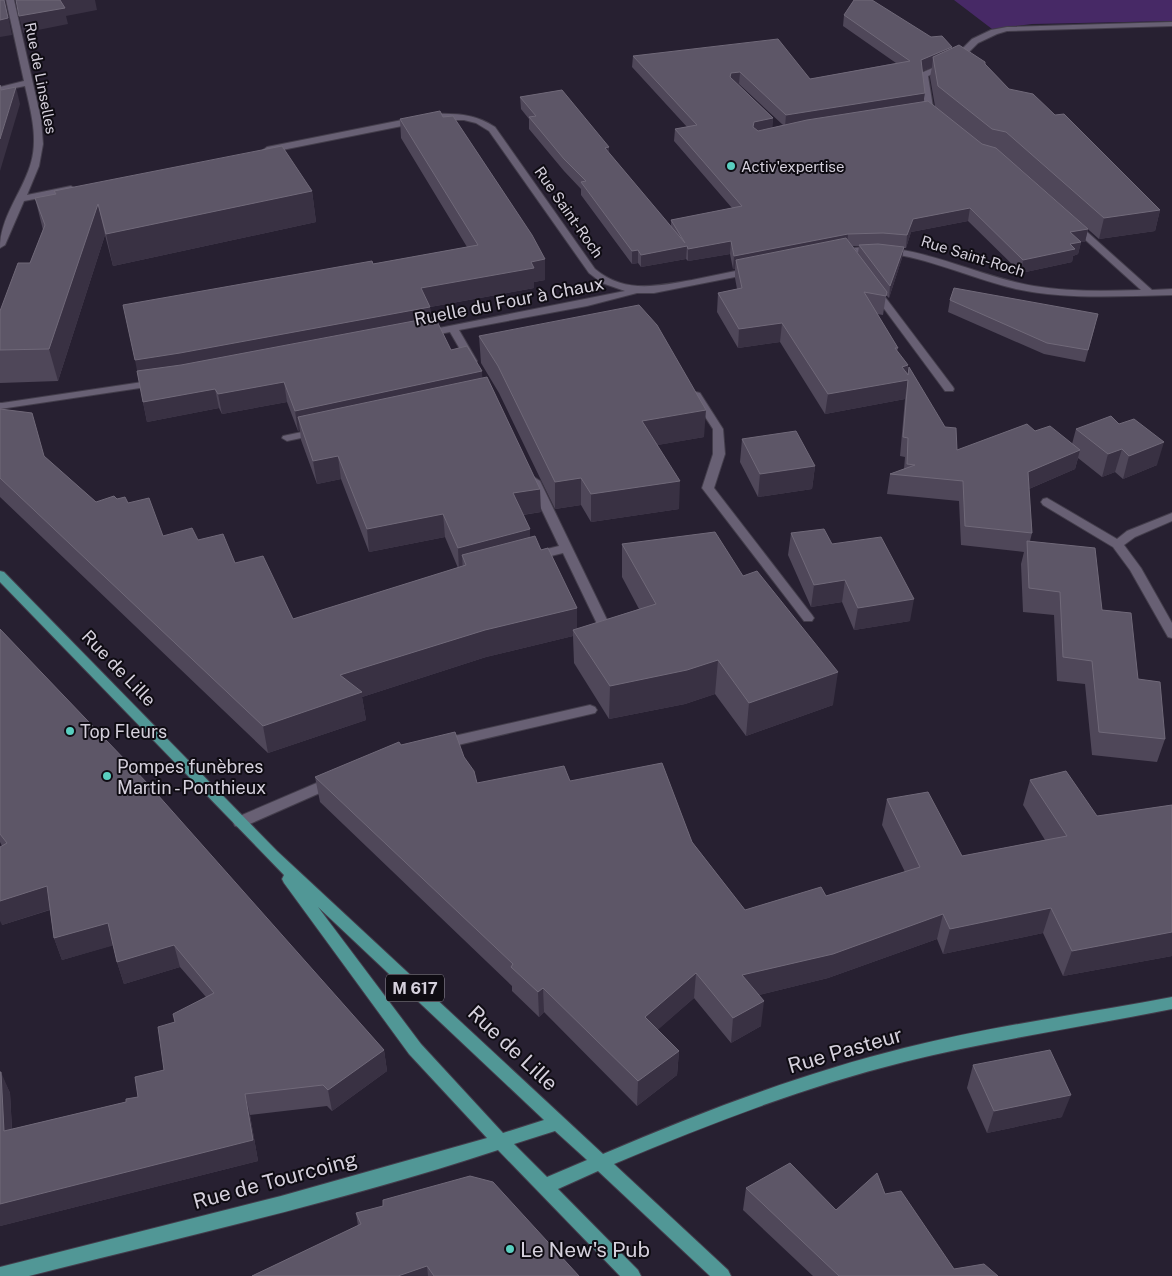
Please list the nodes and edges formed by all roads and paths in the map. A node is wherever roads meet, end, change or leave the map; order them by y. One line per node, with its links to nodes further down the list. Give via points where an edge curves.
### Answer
1 (10, 0): 3 (street, Rue de Linselles)
2 (1172, 24): 5 (street, via 1025,27 994,32 975,41 954,62 924,75 924,108)
3 (29, 82): 4 (street); 8 (street, Rue de Linselles, via 39,144)
4 (0, 89)
5 (943, 119)
6 (259, 151): 14 (street, Rue Saint-Roch, via 432,117 455,116 478,121 492,129 592,271 611,285)
7 (77, 188): 8 (street)
8 (20, 199): 10 (street, Rue de Linselles)
9 (1063, 215): 15 (street)
10 (0, 244)
11 (828, 254): 15 (street, Rue Saint-Roch, via 849,255 877,250 912,254 999,282 1038,290 1092,294)
12 (762, 268): 14 (street, Rue Saint-Roch, via 668,288)
13 (870, 282): 23 (street)
14 (638, 291): 17 (street); 18 (street, Ruelle du Four à Chaux)
15 (1149, 292): 16 (street, Rue Saint-Roch)
16 (1172, 292)
17 (632, 306)
18 (453, 328): 19 (street, Ruelle du Four à Chaux); 20 (street)
19 (415, 336)
20 (478, 372)
21 (166, 382): 24 (street)
22 (688, 383): 34 (street, via 718,428 719,454 708,488)
23 (950, 389)
24 (2, 406)
25 (326, 429): 26 (street)
26 (287, 438)
27 (529, 471): 31 (street)
28 (1047, 502): 30 (street)
29 (1172, 517): 30 (street, via 1131,534)
30 (1117, 544): 36 (street, via 1135,568)
31 (566, 548): 32 (street); 35 (street)
32 (519, 561)
33 (0, 575): 40 (main road, Rue de Lille / M 617)
34 (808, 618)
35 (606, 630)
36 (1172, 634)
37 (590, 710): 38 (street)
38 (425, 748)
39 (350, 773): 40 (street)
40 (240, 822): 41 (main road, Rue de Lille / M 617)
41 (272, 854): 43 (main road, Rue de Lille / M 617); 44 (main road, Rue de Lille / M 617, via 400,1030)
42 (1172, 1003): 45 (main road, Rue Pasteur, via 1029,1029 859,1067 726,1110)
43 (559, 1122): 44 (main road, Rue de Tourcoing); 45 (main road, Rue de Lille / M 617)
44 (501, 1142): 46 (main road, Rue de Lille / M 617); 47 (main road, Rue de Tourcoing)
45 (601, 1162): 46 (main road, Rue Pasteur); 49 (main road, Rue de Lille / M 617)
46 (545, 1186): 48 (main road, Rue de Lille / M 617)
47 (0, 1275)
48 (632, 1276)
49 (722, 1276)

